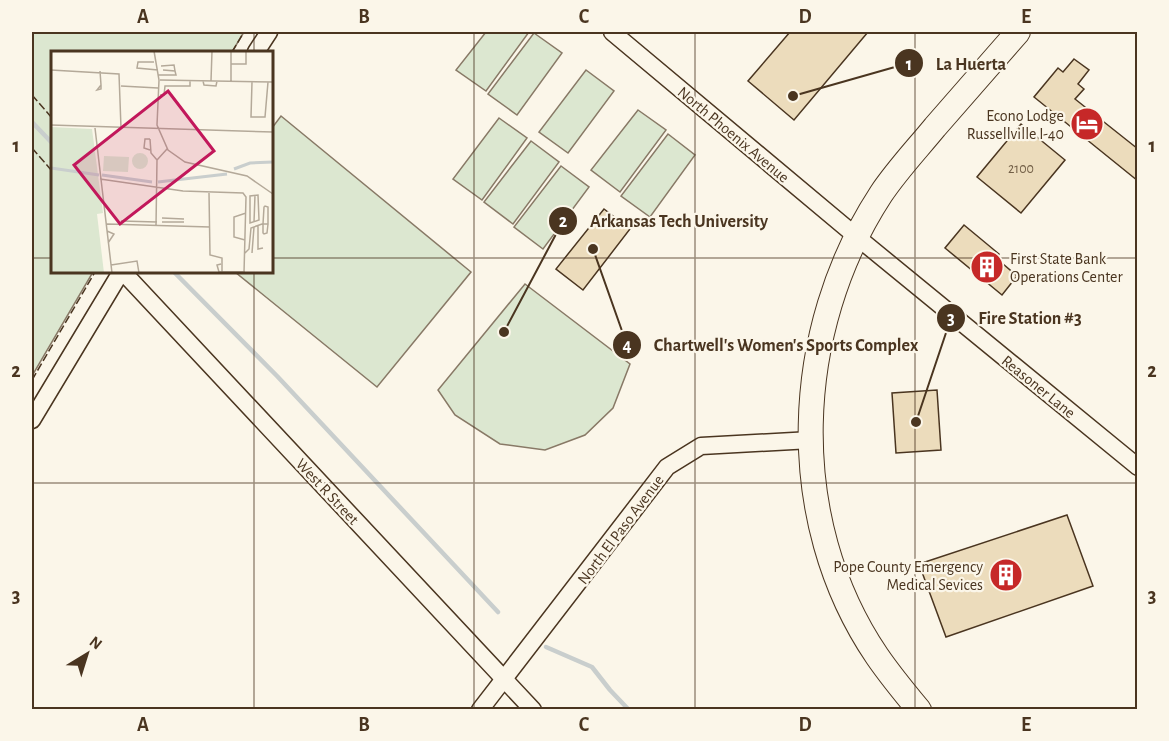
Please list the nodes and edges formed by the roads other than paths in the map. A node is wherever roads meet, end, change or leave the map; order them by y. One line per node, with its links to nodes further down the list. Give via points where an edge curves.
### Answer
1 (269, 32): 4 (street)
2 (612, 32): 5 (street, North Phoenix Avenue)
3 (1018, 32): 5 (highway, via 902,166)
4 (257, 51)
5 (857, 237): 9 (highway, via 834,287 824,321 812,389); 10 (street, Reasoner Lane)
6 (121, 273): 8 (street)
7 (123, 273): 11 (street, West R Street)
8 (32, 420)
9 (811, 440): 11 (street, North El Paso Avenue, via 701,446 667,467); 14 (highway, via 822,528 844,594 876,656)
10 (1137, 467)
11 (505, 679): 12 (street, North El Paso Avenue); 13 (street, West R Street)
12 (480, 710)
13 (533, 710)
14 (919, 710)

